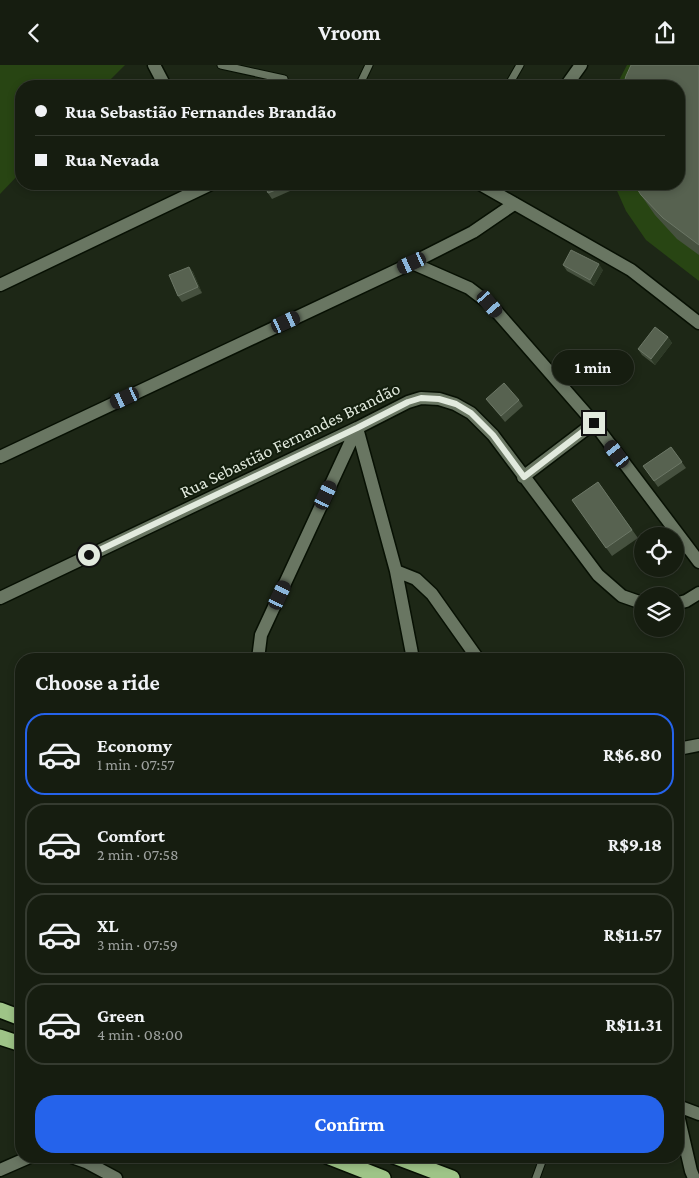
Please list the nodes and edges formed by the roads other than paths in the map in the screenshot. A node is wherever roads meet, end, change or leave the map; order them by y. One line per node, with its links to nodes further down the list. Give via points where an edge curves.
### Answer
1 (154, 65): 7 (street)
2 (221, 65): 6 (lane)
3 (369, 65): 8 (lane)
4 (520, 65): 9 (lane)
5 (581, 65): 10 (street)
6 (284, 79)
7 (162, 80)
8 (362, 80)
9 (511, 80)
10 (570, 80)
11 (198, 190): 15 (street)
12 (501, 190): 13 (street)
13 (514, 204): 14 (street, via 473,232); 16 (street, via 631,270)
14 (412, 263): 17 (street, via 469,288 490,304); 19 (street)
15 (0, 285)
16 (699, 323)
17 (594, 423): 20 (street); 21 (street)
18 (357, 428): 20 (street, Rua Sebastião Fernandes Brandão, via 408,402 421,398 439,399 471,413 493,435); 22 (street); 24 (street, Rua Sebastião Fernandes Brandão); 27 (street, via 261,635)
19 (0, 457)
20 (524, 477): 25 (street, Rua Sebastião Fernandes Brandão, via 598,575 622,596)
21 (699, 562)
22 (396, 571): 28 (street); 29 (street, via 416,579 432,594)
23 (699, 593): 26 (street)
24 (0, 598)
25 (634, 600)
26 (684, 602)
27 (259, 653)
28 (412, 653)
29 (474, 653)
30 (699, 745): 31 (street)
31 (684, 748)
32 (0, 1010): 33 (highway)
33 (15, 1015)
34 (0, 1037): 35 (highway)
35 (15, 1042)
36 (684, 1108): 37 (street)
37 (699, 1114)
38 (684, 1141): 49 (street)
39 (17, 1163): 44 (street)
40 (88, 1163): 45 (street)
41 (345, 1163): 46 (highway)
42 (412, 1163): 47 (highway)
43 (541, 1163): 48 (lane)
44 (0, 1171)
45 (116, 1178)
46 (383, 1178)
47 (452, 1178)
48 (536, 1178)
49 (694, 1178)

